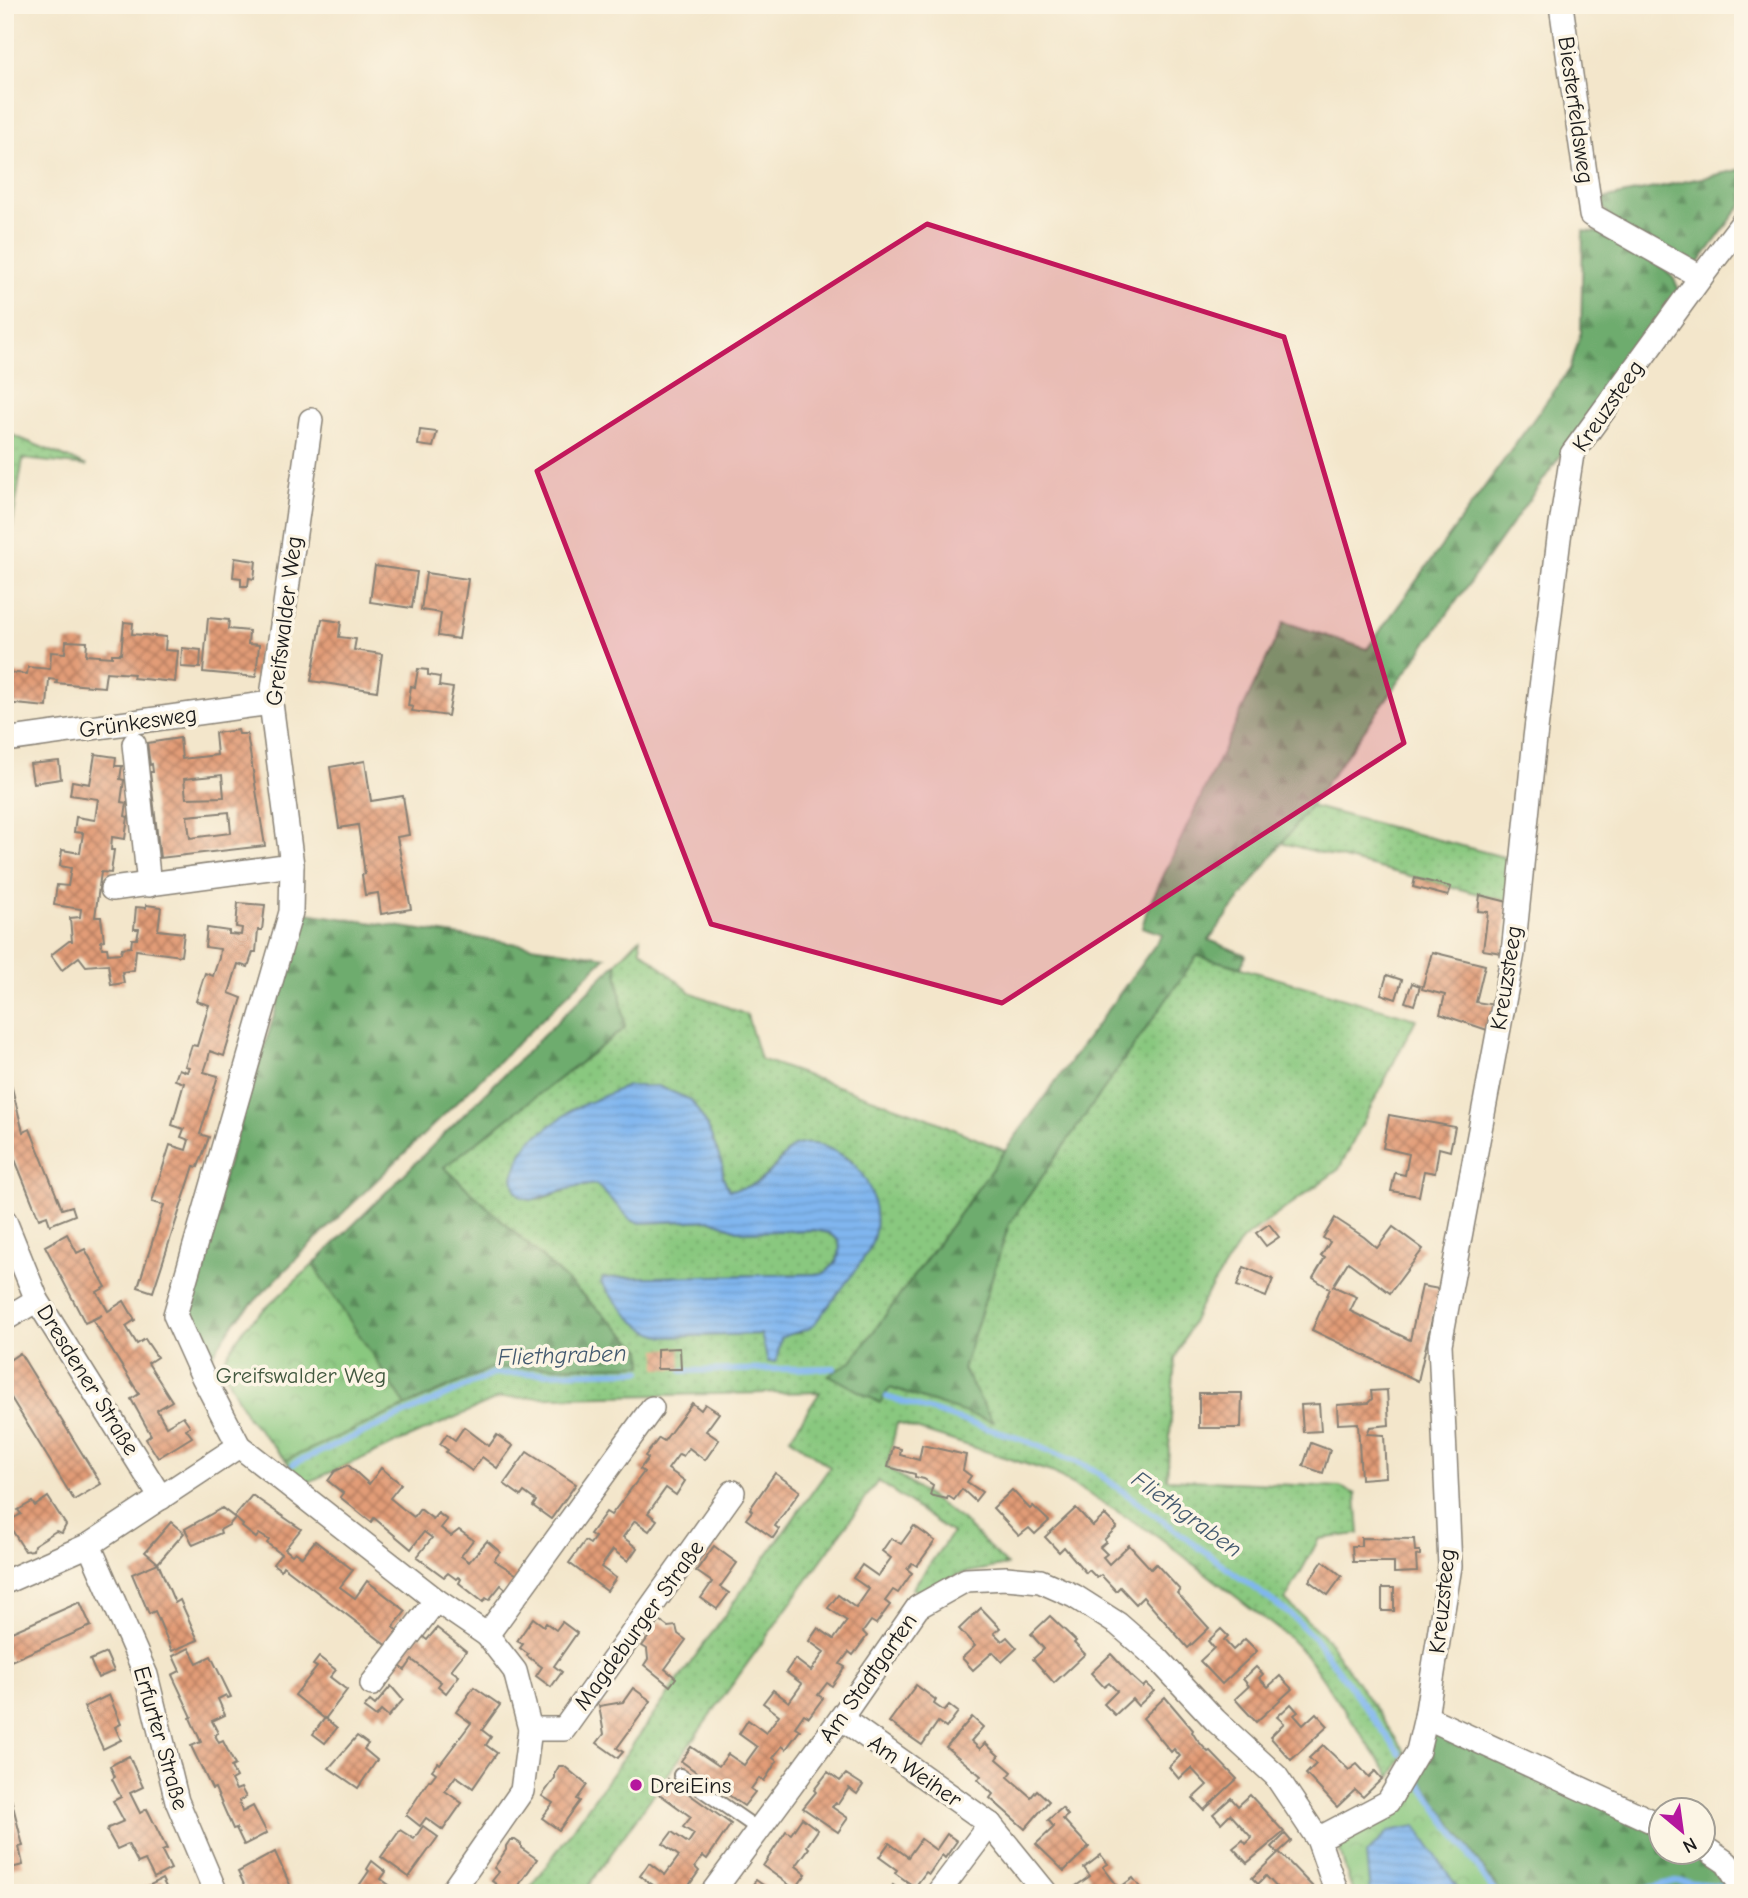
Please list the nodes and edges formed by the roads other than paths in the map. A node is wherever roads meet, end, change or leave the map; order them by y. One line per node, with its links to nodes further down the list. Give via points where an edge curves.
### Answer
1 (1561, 5): 3 (street, Biesterfeldsweg, via 1591,215)
2 (1743, 222): 3 (street, Kreuzsteeg)
3 (1701, 277): 23 (street, Kreuzsteeg, via 1572,454 1513,953 1440,1344 1450,1566)
4 (311, 420): 5 (street, Greifswalder Weg)
5 (271, 703): 6 (street, Grünkesweg); 8 (street, Greifswalder Weg)
6 (5, 740)
7 (134, 744): 9 (street)
8 (292, 865): 9 (street); 15 (street, Greifswalder Weg, via 291,912 175,1315)
9 (149, 885): 10 (street)
10 (112, 889)
11 (5, 1221): 12 (street, Dresdener Straße)
12 (37, 1300): 13 (street); 17 (street, Dresdener Straße)
13 (5, 1319)
14 (652, 1408): 21 (street)
15 (239, 1446): 17 (street); 20 (street)
16 (733, 1493): 25 (street, Magdeburger Straße, via 564,1730)
17 (161, 1498): 18 (street)
18 (89, 1545): 19 (street); 33 (street, Erfurter Straße, via 146,1675 177,1801)
19 (5, 1582)
20 (436, 1600): 21 (street); 22 (street)
21 (487, 1635): 25 (street, via 515,1671)
22 (372, 1684)
23 (1426, 1717): 27 (street); 30 (street, Kreuzsteeg, via 1418,1751 1388,1802)
24 (841, 1718): 28 (street, Am Weiher); 29 (street, Am Stadtgarten); 30 (street, Am Stadtgarten, via 918,1607 966,1580 1041,1581 1118,1624 1158,1659 1276,1776)
25 (530, 1728): 34 (street, via 522,1791)
26 (680, 1775): 29 (lane)
27 (1646, 1818)
28 (990, 1824): 36 (street); 37 (street, Am Weiher)
29 (758, 1829): 35 (street, Am Stadtgarten)
30 (1318, 1839): 38 (street, Am Stadtgarten)
31 (1716, 1855): 32 (street, via 1727,1863)
32 (1743, 1890)
33 (216, 1893)
34 (451, 1893)
35 (712, 1893)
36 (939, 1893)
37 (1046, 1893)
38 (1337, 1893)

